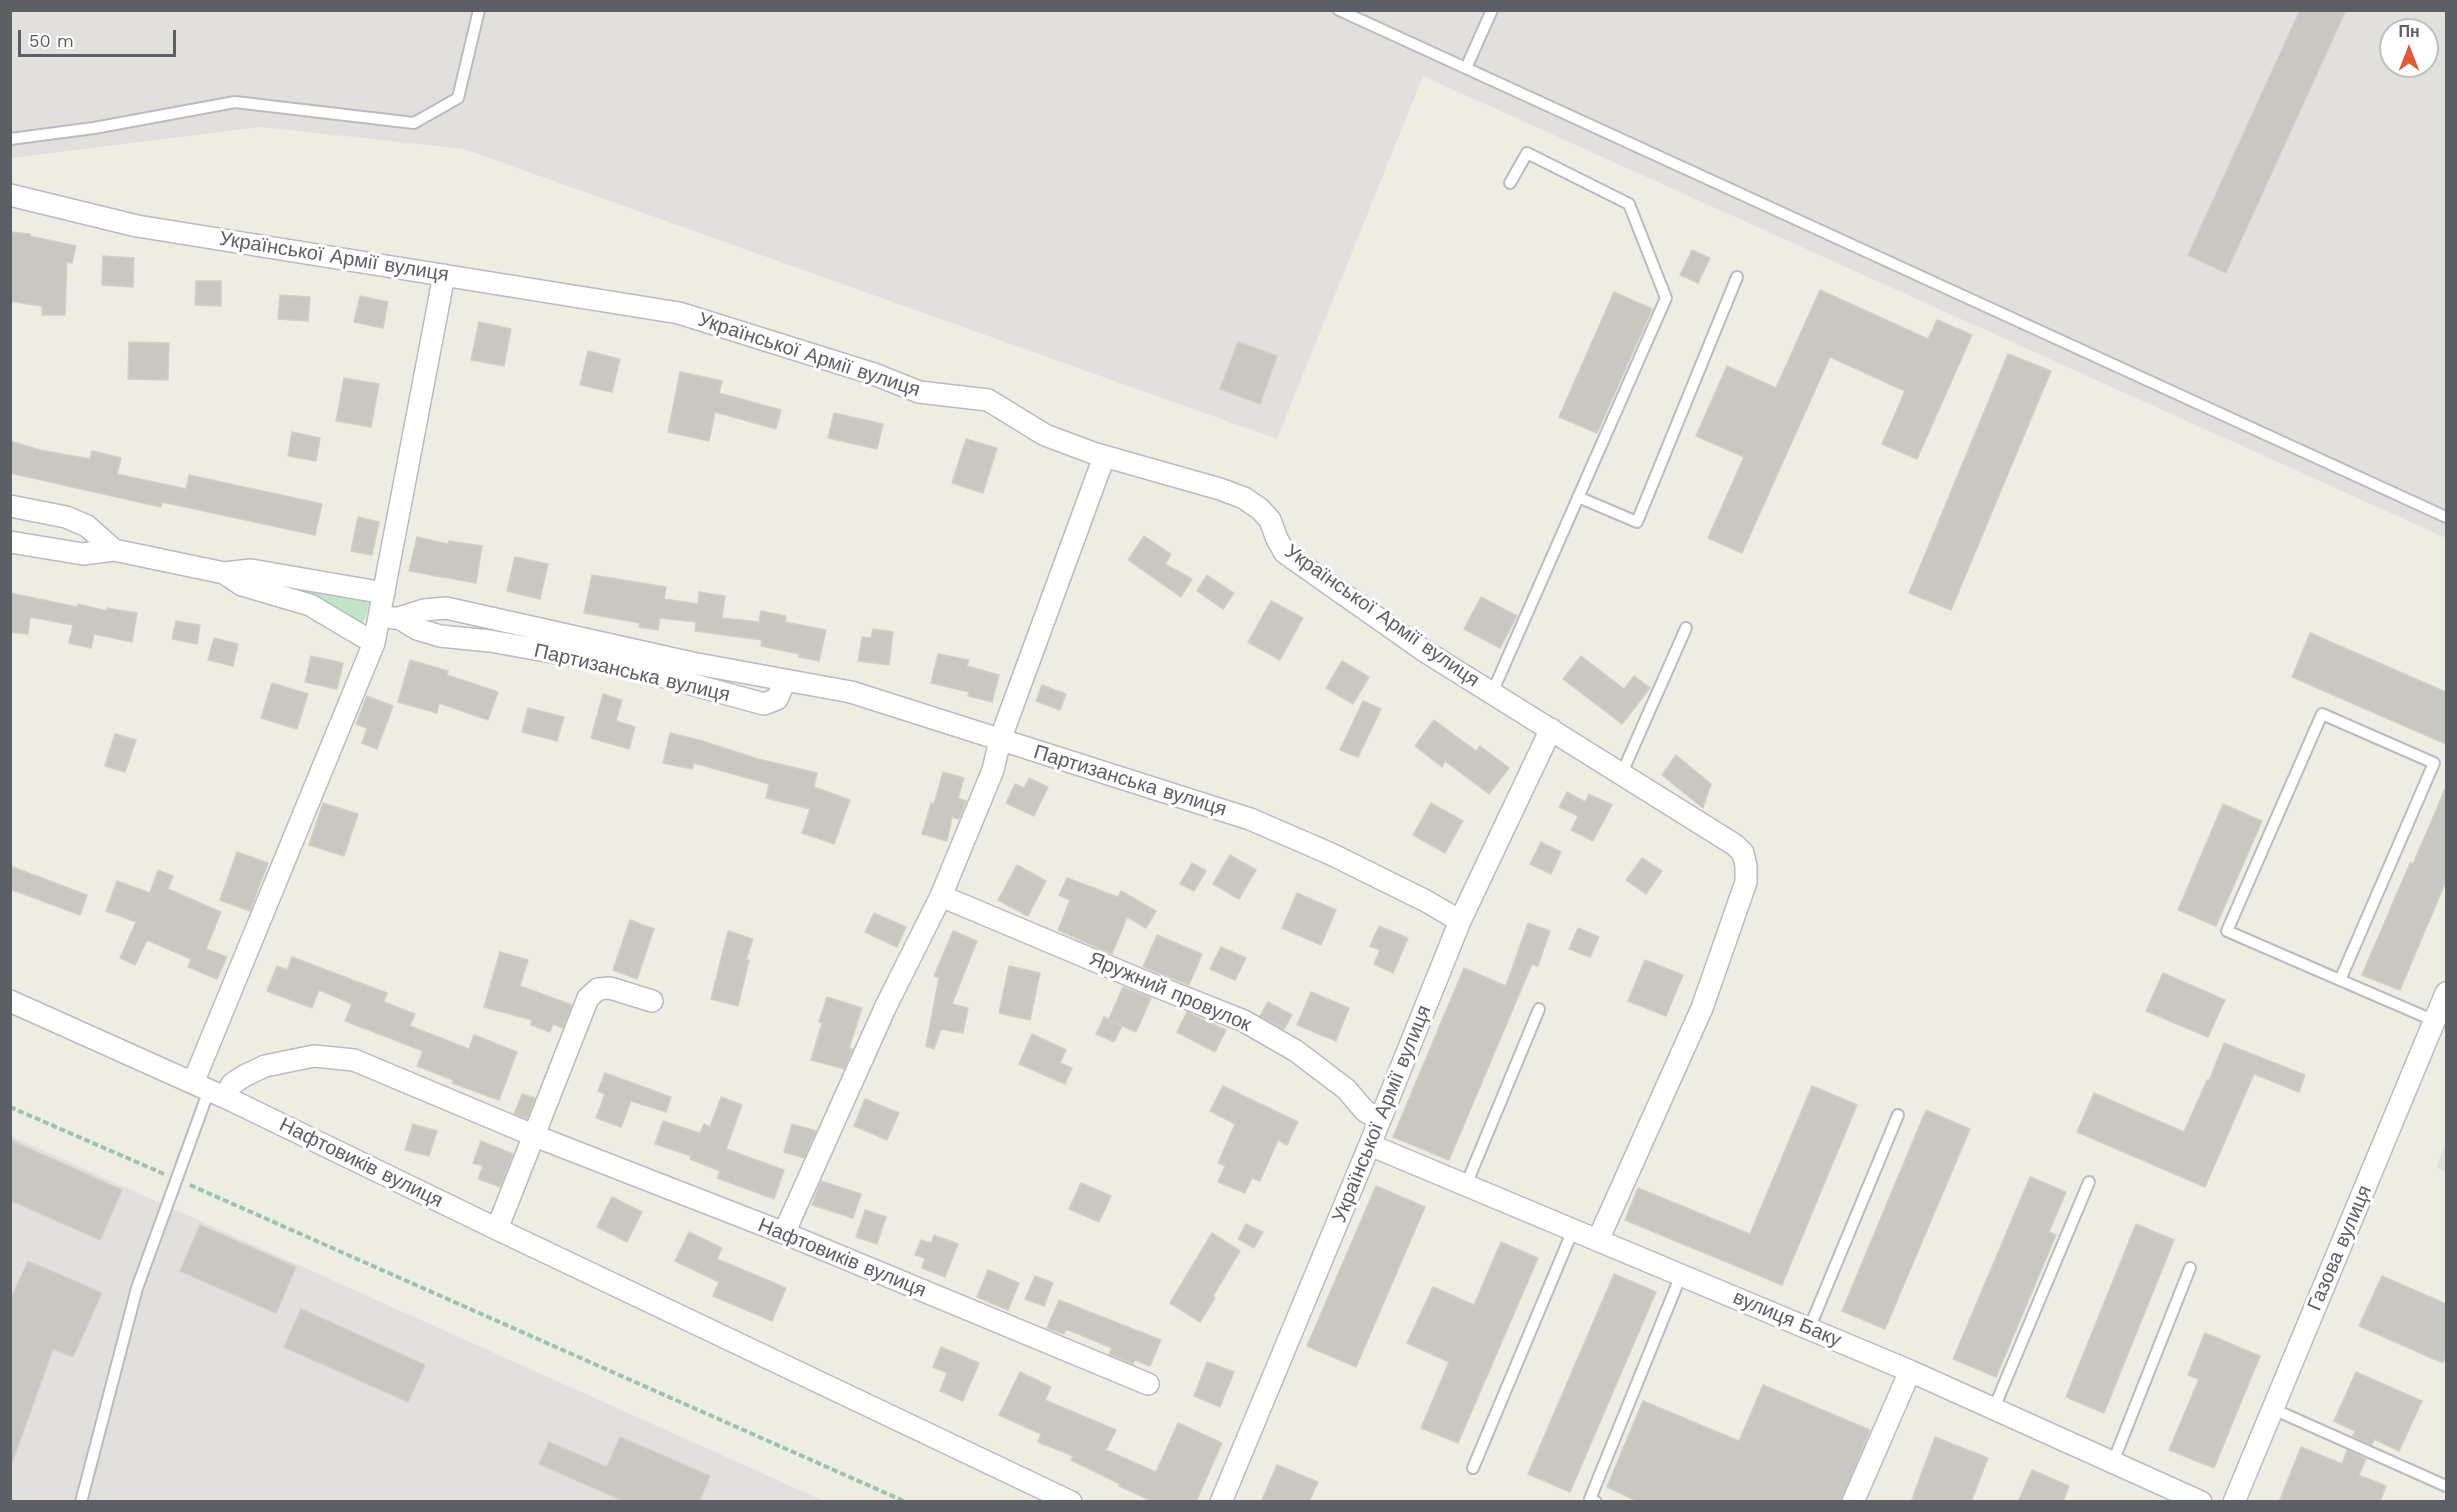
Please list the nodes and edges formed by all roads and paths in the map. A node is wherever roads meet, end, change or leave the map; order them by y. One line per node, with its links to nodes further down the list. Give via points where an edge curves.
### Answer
1 (479, 10): 5 (lane, via 458,98 414,123 235,102)
2 (1340, 10): 4 (lane)
3 (1492, 10): 4 (lane)
4 (1466, 68): 13 (lane)
5 (10, 139)
6 (1510, 183): 11 (lane, via 1527,153 1629,204 1666,298)
7 (10, 195): 8 (street, Української Армії вулиця, via 136,226)
8 (444, 275): 10 (street, Української Армії вулиця, via 679,313 874,374 919,392 988,400 1045,435); 17 (street)
9 (1737, 277): 11 (lane, via 1637,522)
10 (1104, 457): 21 (street, Української Армії вулиця, via 1244,498 1270,520 1285,553); 23 (street)
11 (1578, 497): 21 (lane)
12 (10, 506): 15 (street, via 66,517 87,526)
13 (2446, 517)
14 (10, 542): 15 (street, via 83,554)
15 (114, 550): 16 (street)
16 (224, 573): 17 (street, via 251,570); 20 (street, via 242,585 310,605)
17 (384, 593): 18 (street)
18 (389, 618): 20 (street); 23 (street, Партизанська вулиця, via 440,636 613,663 764,704 777,699 785,681 851,692)
19 (1686, 628): 24 (lane)
20 (374, 643): 33 (street)
21 (1492, 693): 22 (street, Української Армії вулиця)
22 (1551, 729): 24 (street, Української Армії вулиця); 26 (street, Української Армії вулиця)
23 (1000, 740): 25 (street, via 993,770); 26 (street, Партизанська вулиця, via 1250,819 1331,854)
24 (1622, 774): 45 (street, Української Армії вулиця, via 1735,845 1743,853 1746,882 1702,1008)
25 (941, 896): 36 (street, Яружний провулок, via 1244,1021 1296,1051); 44 (street, via 886,1006)
26 (1460, 921): 36 (street, Української Армії вулиця)
27 (2340, 980): 27 (lane, via 2227,931 2322,714 2434,763); 32 (lane)
28 (2446, 993): 32 (street, Газова вулиця)
29 (10, 1001): 33 (street, Нафтовиків вулиця)
30 (652, 1001): 37 (street, via 610,988 598,989 588,998)
31 (1539, 1009): 41 (lane)
32 (2435, 1021): 52 (street, Газова вулиця)
33 (209, 1090): 37 (street, Нафтовиків вулиця, via 232,1084 265,1066 314,1056 335,1057 354,1060); 39 (lane); 42 (street, Нафтовиків вулиця)
34 (10, 1107): 39 (path)
35 (1898, 1115): 48 (lane)
36 (1380, 1120): 38 (street, Української Армії вулиця)
37 (535, 1136): 42 (street); 44 (street, Нафтовиків вулиця)
38 (1370, 1144): 41 (street, вулиця Баку); 59 (street, Української Армії вулиця)
39 (177, 1179): 56 (lane, via 137,1288); 57 (path)
40 (2089, 1182): 51 (lane)
41 (1466, 1185): 43 (street, вулиця Баку)
42 (497, 1229): 58 (street, Нафтовиків вулиця)
43 (1573, 1230): 45 (street, вулиця Баку); 54 (lane)
44 (784, 1233): 50 (street, Нафтовиків вулиця)
45 (1598, 1240): 47 (street, вулиця Баку)
46 (2190, 1268): 53 (lane)
47 (1681, 1275): 48 (street, вулиця Баку); 60 (lane, via 1590,1499)
48 (1809, 1329): 49 (street, вулиця Баку)
49 (1910, 1371): 51 (street, вулиця Баку); 61 (street)
50 (1148, 1384)
51 (1994, 1408): 53 (street, вулиця Баку)
52 (2273, 1409): 55 (lane); 63 (street, Газова вулиця)
53 (2113, 1462): 62 (street, вулиця Баку)
54 (1473, 1468)
55 (2446, 1486)
56 (81, 1502)
57 (906, 1502)
58 (1071, 1502)
59 (1221, 1502)
60 (1596, 1502)
61 (1853, 1502)
62 (2201, 1502)
63 (2234, 1502)

